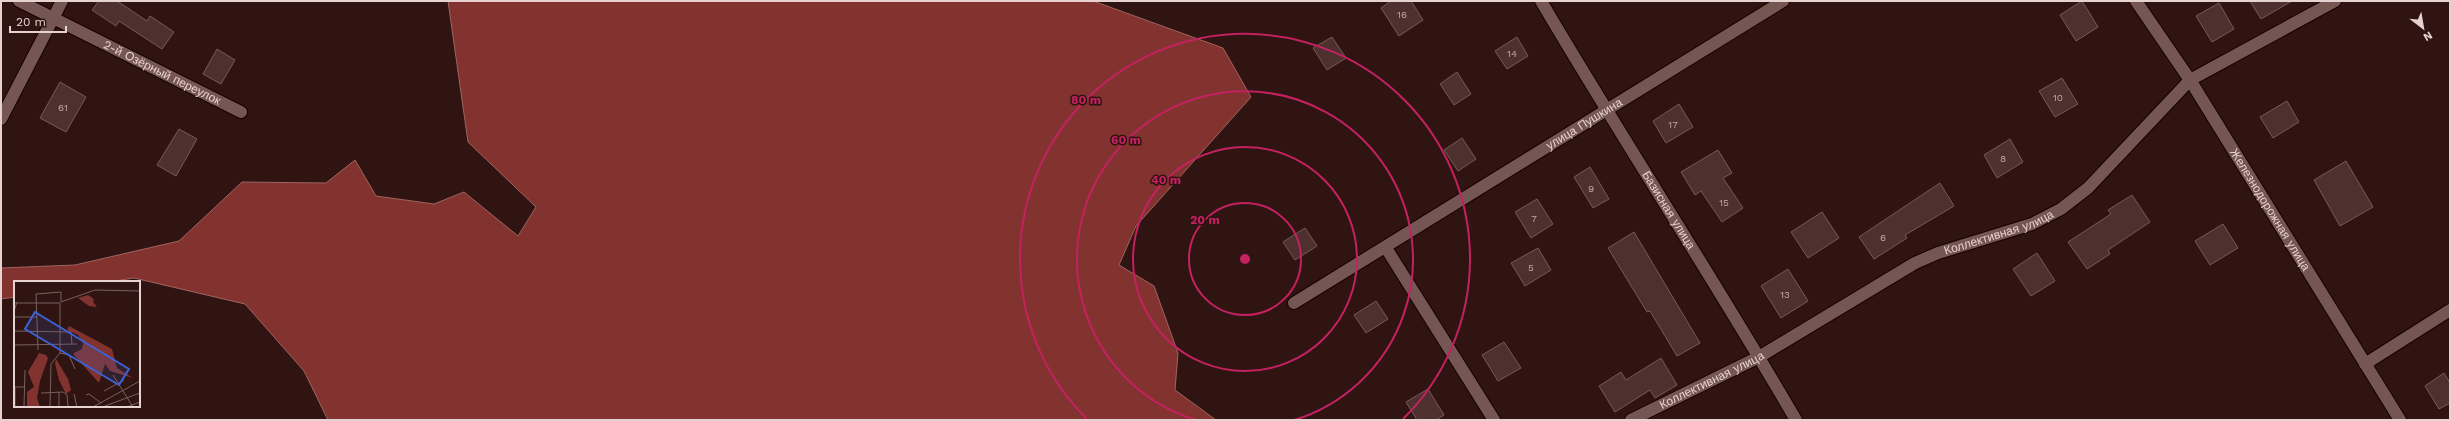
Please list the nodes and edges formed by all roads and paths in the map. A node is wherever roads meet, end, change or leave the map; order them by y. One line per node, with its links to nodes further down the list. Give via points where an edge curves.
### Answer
1 (19, 1): 7 (street, 2-й Озёрный переулок)
2 (62, 1): 7 (street)
3 (1541, 1): 10 (street, Базисная улица)
4 (1783, 1): 10 (street, улица Пушкина)
5 (2136, 1): 8 (street, Железнодорожная улица)
6 (2335, 1): 8 (street, Коллективная улица)
7 (53, 18): 9 (street, 2-й Озёрный переулок); 11 (street)
8 (2190, 80): 15 (street, Коллективная улица, via 2088,188 2060,209 2032,224 1938,253 1915,263); 16 (street, Железнодорожная улица)
9 (241, 112)
10 (1606, 112): 12 (street, улица Пушкина); 15 (street, Базисная улица)
11 (1, 119)
12 (1386, 248): 13 (street, улица Пушкина); 17 (street)
13 (1294, 303)
14 (2450, 310): 16 (street)
15 (1759, 357): 18 (street, Коллективная улица); 19 (street, Базисная улица)
16 (2365, 364): 20 (street, Железнодорожная улица)
17 (1494, 420)
18 (1631, 420)
19 (1796, 420)
20 (2400, 420)

